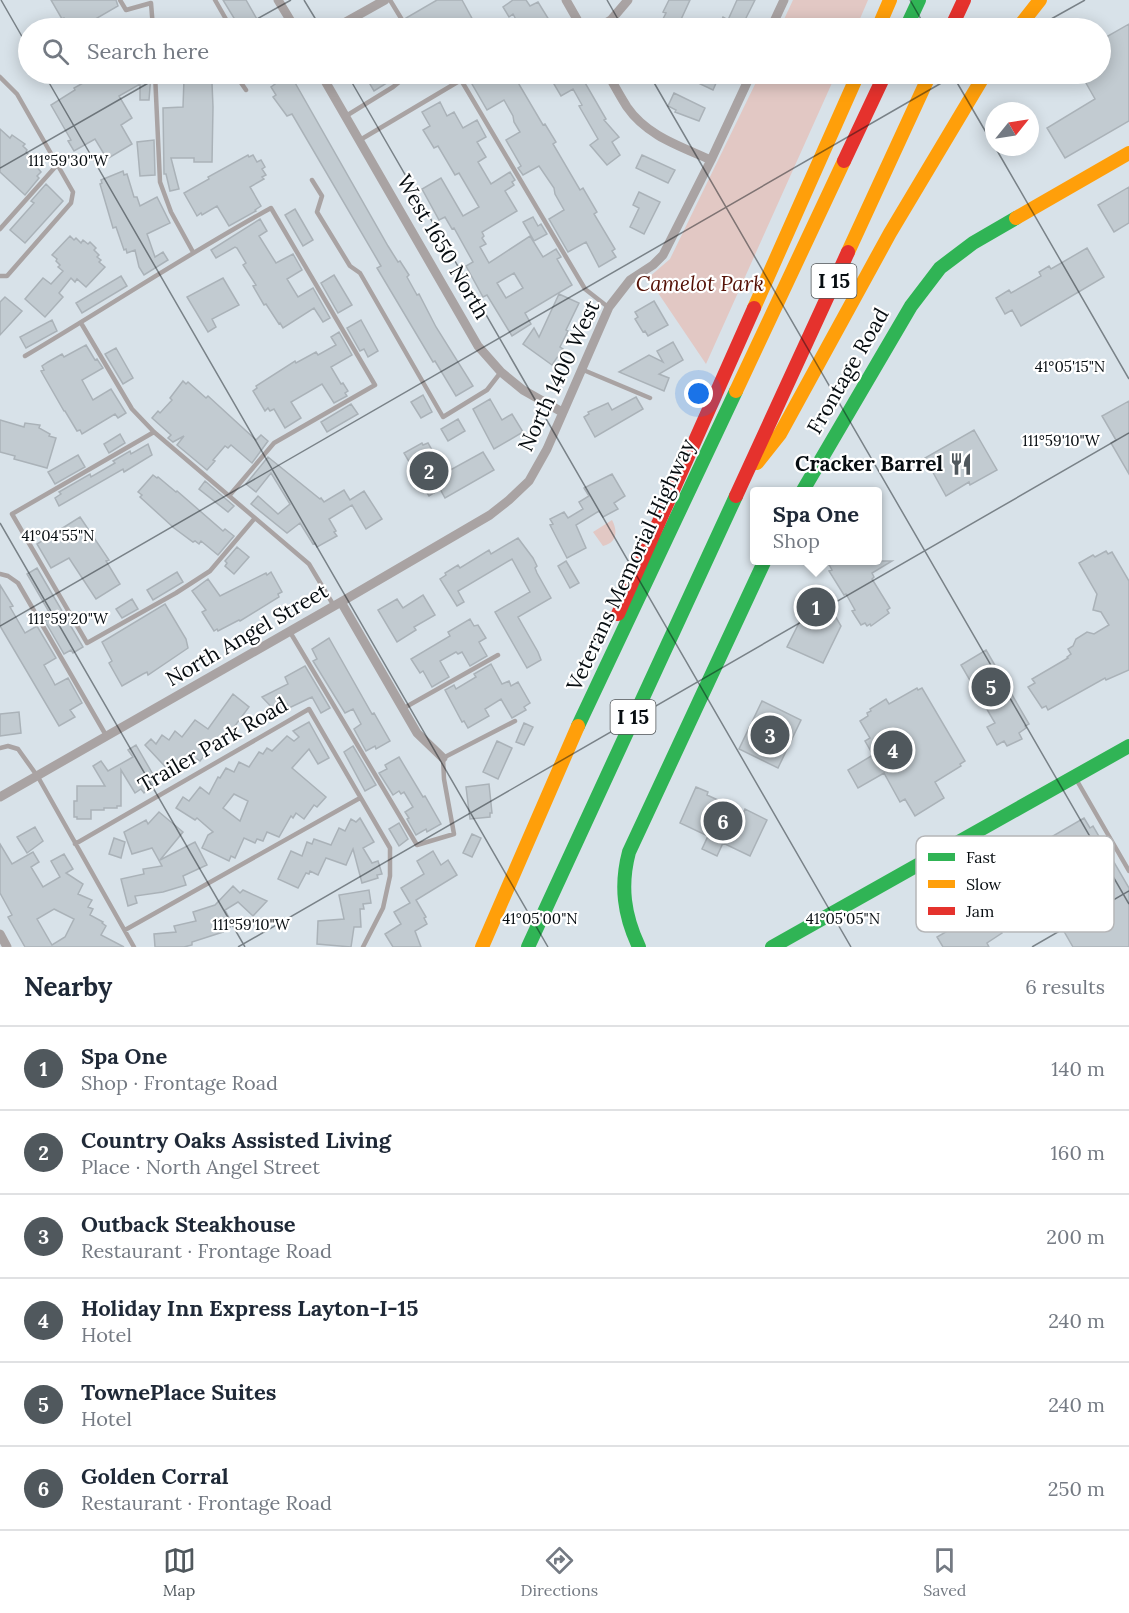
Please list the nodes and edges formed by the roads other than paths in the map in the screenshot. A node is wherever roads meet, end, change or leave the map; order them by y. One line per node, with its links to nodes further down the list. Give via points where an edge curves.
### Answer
1 (120, 0): 13 (lane, via 126,10)
2 (214, 0): 15 (lane)
3 (278, 0): 16 (street)
4 (385, 0): 17 (street)
5 (390, 0): 18 (lane)
6 (566, 0): 19 (street)
7 (628, 0): 20 (street)
8 (784, 0): 21 (street)
9 (890, 0): 22 (main road)
10 (919, 0): 23 (main road)
11 (964, 0): 24 (main road)
12 (1040, 0): 25 (main road)
13 (151, 1): 14 (lane)
14 (152, 18)
15 (225, 18)
16 (289, 18)
17 (353, 18)
18 (401, 18)
19 (576, 18)
20 (613, 18)
21 (776, 18)
22 (882, 18)
23 (911, 18)
24 (956, 18)
25 (1026, 18)
26 (0, 77): 44 (lane, via 17,94)
27 (155, 84): 47 (lane, via 160,182)
28 (242, 84): 39 (lane)
29 (327, 84): 40 (street, West 1650 North)
30 (397, 84): 40 (lane)
31 (454, 84): 41 (lane)
32 (463, 84): 49 (lane, via 585,289)
33 (614, 84): 43 (street, via 642,124 663,139)
34 (746, 84): 43 (street, North 1400 West)
35 (854, 84): 72 (main road, via 573,715)
36 (880, 84): 72 (main road, Veterans Memorial Highway / I 15)
37 (925, 84): 58 (main road, I 15)
38 (979, 84): 58 (main road, via 780,434)
39 (246, 90)
40 (346, 116): 41 (street, West 1650 North)
41 (360, 140): 53 (street, West 1650 North, via 478,346)
42 (1129, 153): 57 (main road, Frontage Road, via 973,243 934,275 911,306)
43 (711, 160): 49 (street, North 1400 West, via 663,255 630,280)
44 (57, 165): 46 (lane); 48 (lane, via 73,192 71,203 7,276)
45 (312, 180): 53 (lane, via 322,196 317,212 350,266 360,273 443,417 487,390)
46 (0, 229)
47 (193, 252): 50 (lane); 59 (lane, via 272,208 375,386 274,442)
48 (0, 276)
49 (609, 307): 52 (street, North 1400 West)
50 (81, 323): 51 (lane); 56 (lane, via 132,409)
51 (25, 356)
52 (581, 369): 54 (lane); 55 (street, North 1400 West)
53 (501, 372): 55 (street, West 1650 North)
54 (650, 398)
55 (562, 412): 60 (street, North 1400 West, via 529,481)
56 (154, 432): 59 (lane); 61 (lane, via 12,514 87,643 210,571)
57 (805, 487)
58 (738, 488): 88 (main road, I 15)
59 (229, 496): 61 (lane)
60 (510, 500): 64 (street, North Angel Street)
61 (255, 518): 64 (lane, via 309,564)
62 (763, 565): 89 (main road, via 632,843 622,884 625,914)
63 (0, 574): 69 (lane, via 18,583)
64 (337, 604): 65 (street, North Angel Street); 67 (street)
65 (290, 632): 69 (street, North Angel Street); 73 (lane, via 417,845 454,834)
66 (498, 655): 67 (lane)
67 (403, 709): 73 (street, via 417,733)
68 (515, 721): 73 (lane)
69 (107, 737): 74 (street, North Angel Street)
70 (1129, 746): 75 (main road)
71 (0, 748): 74 (lane, via 18,749)
72 (565, 755): 87 (main road, Veterans Memorial Highway / I 15)
73 (443, 758)
74 (38, 777): 76 (street, North Angel Street); 80 (lane)
75 (1074, 777): 78 (main road); 79 (lane)
76 (0, 797)
77 (360, 798): 80 (lane, Trailer Park Road, via 309,709); 84 (lane); 86 (lane, Trailer Park Road, via 390,848 390,876 382,908)
78 (969, 836)
79 (1109, 836)
80 (75, 844): 84 (lane)
81 (1114, 845): 83 (lane)
82 (916, 866): 90 (main road)
83 (1129, 871)
84 (124, 930): 85 (lane)
85 (134, 947)
86 (363, 947)
87 (482, 947)
88 (528, 947)
89 (639, 947)
90 (772, 947)

